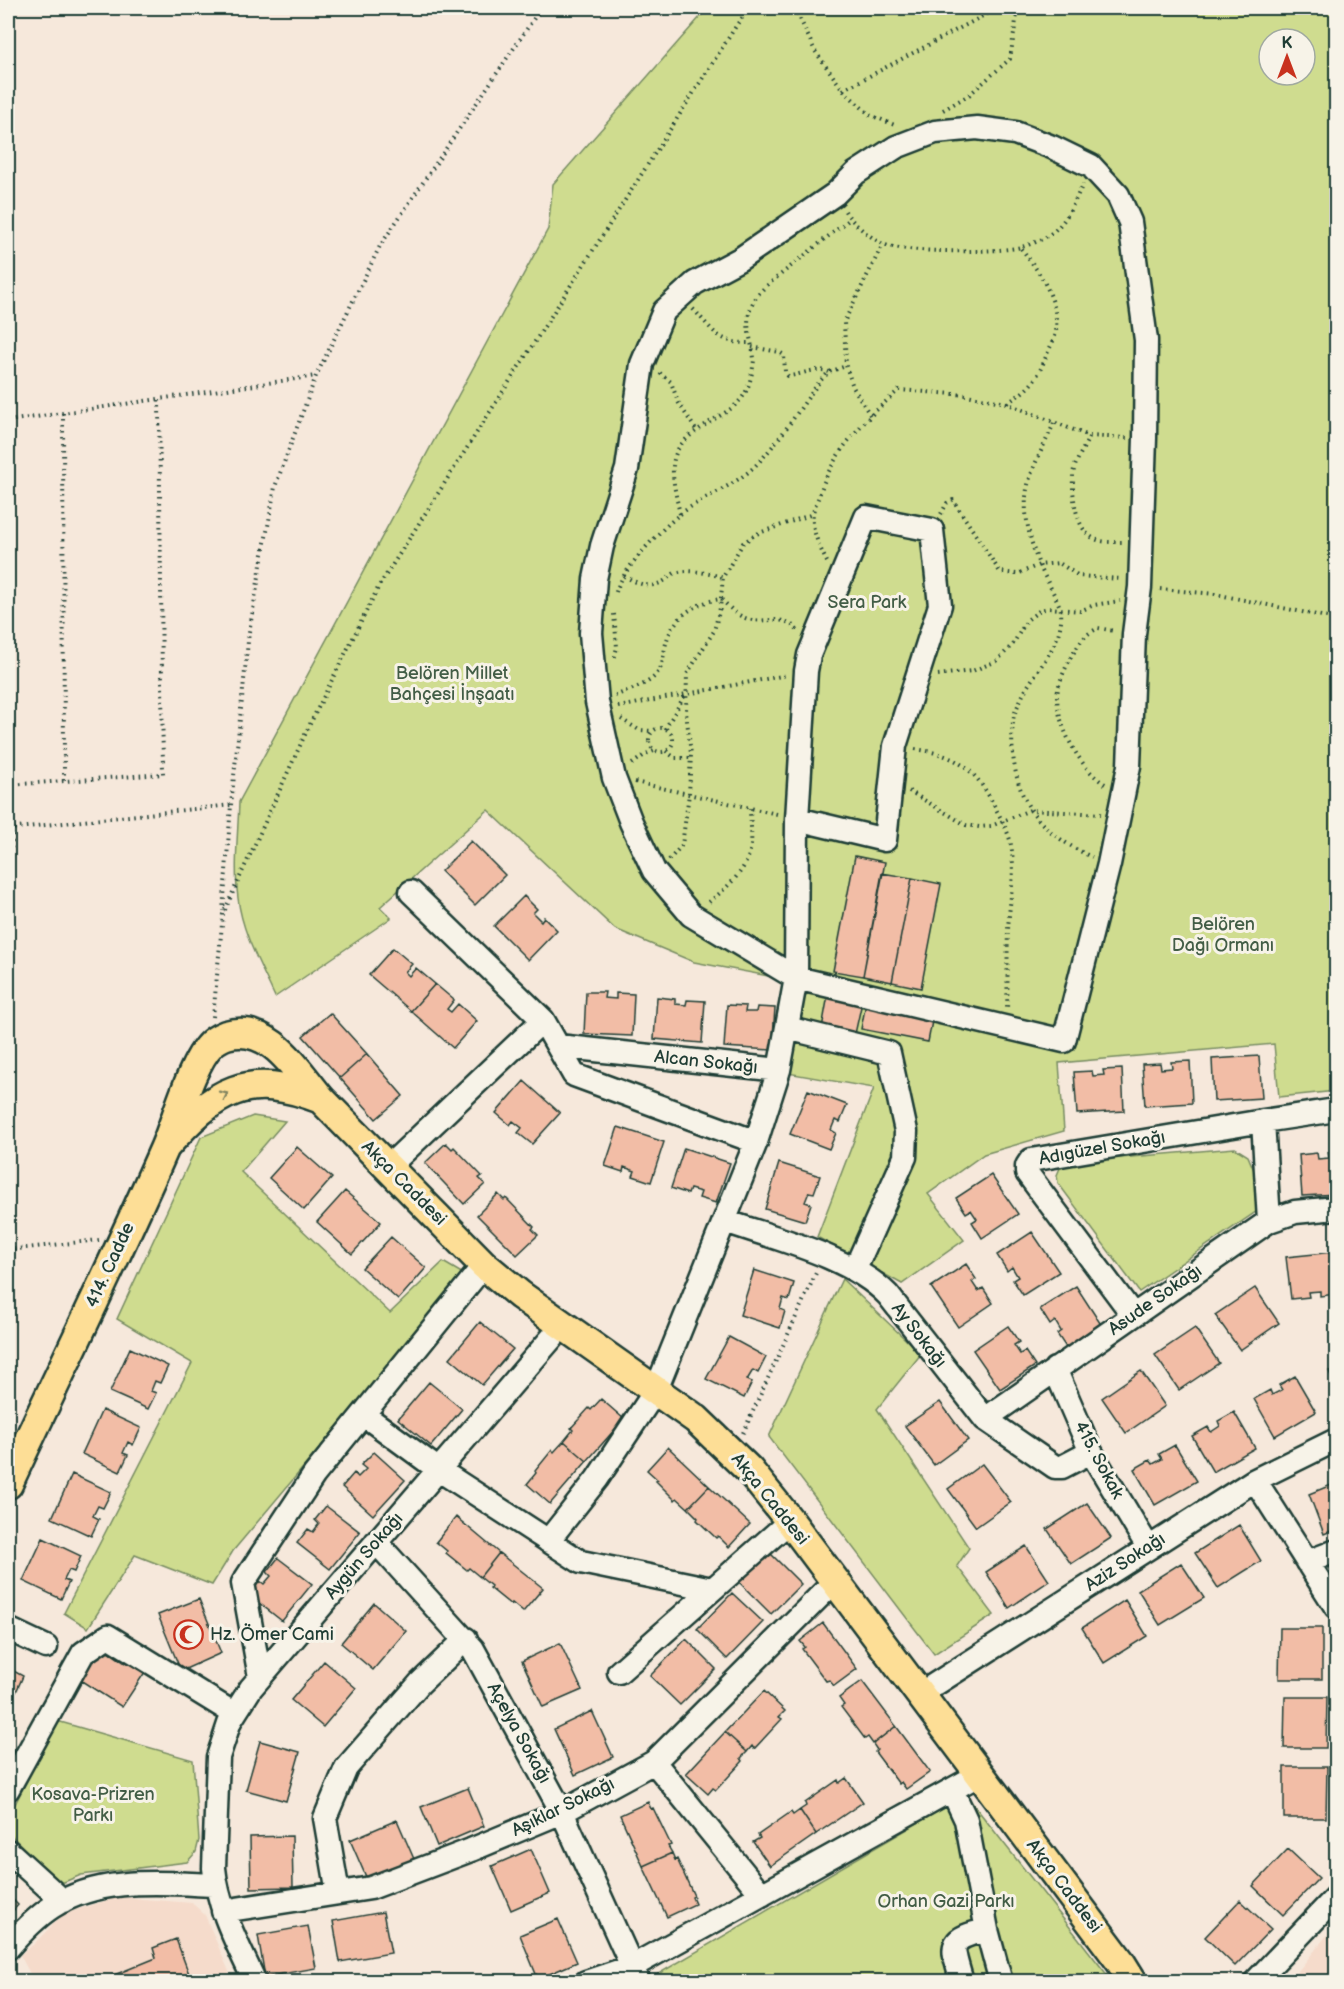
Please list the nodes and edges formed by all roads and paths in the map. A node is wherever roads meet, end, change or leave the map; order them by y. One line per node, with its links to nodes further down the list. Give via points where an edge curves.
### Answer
1 (541, 8): 21 (path, via 380,246)
2 (750, 8): 73 (path, via 379,585)
3 (795, 8): 8 (path, via 815,51)
4 (998, 8): 8 (path)
5 (1018, 8): 9 (path, via 1010,59 969,95)
6 (1334, 8): 7 (path)
7 (1336, 15)
8 (843, 90): 10 (path, via 870,115 912,128)
9 (940, 112)
10 (896, 147): 11 (street, via 935,132 977,128 1015,133); 12 (street, via 856,173)
11 (1091, 166): 15 (path, via 1068,216 1048,236); 30 (street, via 1118,195 1130,222 1146,340)
12 (835, 194): 13 (path); 16 (street)
13 (850, 219): 14 (path); 17 (path, via 753,299 749,310)
14 (883, 244): 15 (path, via 907,249 970,251); 19 (path, via 844,322)
15 (1020, 247): 23 (path, via 1041,274 1053,306 1056,332 1038,376 1024,393)
16 (680, 296): 17 (path, via 720,338); 18 (street, via 664,311)
17 (751, 345): 20 (path, via 784,355 788,375 822,369); 28 (path, via 754,358 742,399)
18 (642, 364): 28 (path, via 671,382 678,402); 56 (street, via 627,469 595,579 591,633 597,702)
19 (846, 366): 20 (path); 25 (path)
20 (830, 372): 31 (path, via 755,466)
21 (316, 376): 22 (path); 61 (path, via 275,487 249,632)
22 (159, 399): 24 (path); 58 (path, via 163,774)
23 (1006, 404): 25 (path, via 967,395 899,390); 27 (path)
24 (63, 413): 26 (path); 58 (path)
25 (870, 415): 32 (path, via 839,452 823,482)
26 (8, 421)
27 (1054, 423): 29 (path); 35 (path, via 1029,482 1026,509)
28 (696, 430): 31 (path, via 680,444 672,463)
29 (1089, 436): 30 (path); 34 (path, via 1073,474 1081,525 1090,536 1106,542)
30 (1145, 438): 34 (street)
31 (680, 514): 36 (path)
32 (813, 514): 37 (path, via 756,534 743,543); 38 (path, via 817,542)
33 (932, 530): 35 (path, via 947,503 953,500 1000,572 1017,574); 38 (street, via 866,517); 48 (street, via 940,605)
34 (1140, 542): 39 (street)
35 (1039, 565): 39 (path, via 1059,563 1079,576); 43 (path)
36 (624, 576): 37 (path, via 648,586 684,572); 41 (path)
37 (723, 577): 40 (path)
38 (838, 584): 47 (street)
39 (1139, 589): 43 (path, via 1080,611); 44 (path, via 1215,594); 45 (street)
40 (721, 599): 47 (path, via 750,620 787,621 800,633); 49 (path, via 714,631 687,674); 50 (path, via 681,615 667,639 660,670 646,682 615,696)
41 (613, 600)
42 (614, 606): 46 (path)
43 (1061, 610): 48 (path, via 1049,608 1032,614 1014,644 997,661 972,671); 64 (path, via 1055,646 1032,679 1012,720 1015,765)
44 (1336, 619)
45 (1134, 634): 62 (street, via 1129,766); 62 (path, via 1098,628 1086,636 1074,652 1057,696 1075,752)
46 (614, 663)
47 (807, 663): 49 (path); 65 (street)
48 (916, 675): 53 (street)
49 (685, 694): 50 (path); 51 (path); 55 (path)
50 (614, 708): 52 (path, via 618,717 639,730)
51 (665, 729): 52 (path); 54 (path, via 673,738)
52 (652, 731): 54 (path, via 648,740 651,748)
53 (895, 746): 57 (street); 66 (path, via 934,752 959,763 977,777)
54 (666, 751): 55 (path, via 675,758)
55 (691, 758): 60 (path)
56 (614, 778): 60 (path); 70 (street)
57 (891, 780): 65 (street, via 885,840); 66 (path, via 966,825 991,826)
58 (64, 781): 59 (path)
59 (8, 785)
60 (689, 794): 63 (path); 70 (path, via 681,845)
61 (231, 805): 67 (path); 73 (path)
62 (1122, 805): 64 (path); 69 (street)
63 (750, 808): 65 (path); 74 (path, via 750,851 741,869 727,887)
64 (1030, 810): 66 (path); 69 (path, via 1063,839)
65 (797, 819): 75 (street)
66 (1002, 821): 78 (path, via 1010,840 1012,865)
67 (13, 828): 68 (path); 71 (path)
68 (8, 829)
69 (1109, 864): 78 (street, via 1064,1041)
70 (654, 871): 74 (street)
71 (8, 884)
72 (411, 892): 76 (street)
73 (223, 914): 79 (path)
74 (692, 915): 75 (street)
75 (796, 978): 77 (street); 78 (street)
76 (543, 1020): 80 (street); 87 (street)
77 (787, 1028): 81 (street); 95 (street, via 890,1053 906,1131 905,1157)
78 (1007, 1028)
79 (210, 1044): 82 (main road, Akça Caddesi, via 236,1033 262,1037 277,1048); 86 (main road, 414. Cadde, via 195,1070)
80 (558, 1046): 81 (street, Alcan Sokağı); 85 (street, via 574,1075)
81 (779, 1070): 85 (street, Alcan Sokağı)
82 (321, 1099): 86 (main road, Akça Caddesi, one-way to 82, via 208,1104 240,1088 281,1087); 87 (main road, Akça Caddesi)
83 (1336, 1110): 84 (street)
84 (1263, 1120): 90 (street); 96 (street, Adıgüzel Sokağı, via 1042,1157 1028,1163 1027,1173)
85 (756, 1142): 89 (street, Alcan Sokağı)
86 (165, 1147): 91 (main road, 414. Cadde)
87 (388, 1167): 94 (main road, Akça Caddesi)
88 (1336, 1208): 90 (street, Asude Sokağı, via 1295,1212)
89 (725, 1221): 93 (street, Ay Sokağı); 99 (street, Alcan Sokağı)
90 (1269, 1221): 96 (street, Asude Sokağı)
91 (123, 1237): 92 (path); 107 (main road, 414. Cadde)
92 (8, 1250)
93 (824, 1256): 95 (street, Ay Sokağı); 104 (path)
94 (483, 1264): 97 (main road, Akça Caddesi); 100 (street)
95 (855, 1269): 101 (street, Ay Sokağı, via 888,1295)
96 (1133, 1315): 98 (street, Asude Sokağı)
97 (562, 1326): 99 (main road, Akça Caddesi); 105 (street, Aygün Sokağı)
98 (1055, 1369): 101 (street, Asude Sokağı); 103 (street, 415. Sokak)
99 (656, 1390): 104 (main road, Akça Caddesi); 109 (street, Alcan Sokağı, via 597,1479)
100 (364, 1415): 105 (street); 121 (street, via 315,1475 243,1583)
101 (985, 1419): 103 (street, Ay Sokağı, via 1059,1468)
102 (1336, 1440): 106 (street, Aziz Sokağı)
103 (1091, 1452): 111 (street, 415. Sokak)
104 (734, 1453): 108 (main road, Akça Caddesi)
105 (439, 1470): 109 (street); 110 (street, Aygün Sokağı)
106 (1255, 1480): 111 (street, Aziz Sokağı); 113 (street)
107 (8, 1484)
108 (790, 1521): 114 (main road, Akça Caddesi); 115 (street)
109 (548, 1541): 115 (street, via 581,1562)
110 (376, 1542): 118 (street, Açelya Sokağı); 121 (street, Aygün Sokağı)
111 (1148, 1547): 122 (street, Aziz Sokağı)
112 (1336, 1551): 113 (street)
113 (1307, 1562): 116 (street)
114 (835, 1581): 122 (main road, Akça Caddesi); 124 (street, Aşıklar Sokağı)
115 (712, 1589): 120 (street)
116 (1336, 1607)
117 (8, 1629): 119 (street)
118 (466, 1639): 128 (street, Açelya Sokağı); 131 (street, via 420,1683 346,1768 325,1818)
119 (46, 1647)
120 (619, 1672)
121 (260, 1677): 123 (street, Aygün Sokağı)
122 (920, 1694): 125 (main road, Akça Caddesi)
123 (233, 1713): 126 (street, via 108,1636 83,1653); 130 (street, Aygün Sokağı, via 218,1757 213,1847)
124 (654, 1762): 128 (street, Aşıklar Sokağı); 132 (street)
125 (980, 1774): 127 (street); 143 (main road, Akça Caddesi)
126 (8, 1789)
127 (952, 1790): 132 (street); 136 (street, via 966,1820)
128 (562, 1812): 131 (street, Aşıklar Sokağı, via 371,1888); 138 (street, Açelya Sokağı)
129 (8, 1851): 134 (street)
130 (216, 1885): 134 (street, via 129,1883); 135 (street, Aygün Sokağı)
131 (338, 1893): 135 (street, Aşıklar Sokağı)
132 (762, 1894): 138 (street)
133 (1336, 1897): 144 (street)
134 (63, 1901): 137 (street, via 39,1917)
135 (223, 1911): 139 (street, Aygün Sokağı)
136 (987, 1930): 141 (street, via 965,1935 956,1942 953,1949); 142 (street)
137 (8, 1948)
138 (635, 1974): 140 (street)
139 (255, 1982)
140 (586, 1982)
141 (962, 1982)
142 (1000, 1982)
143 (1133, 1982)
144 (1255, 1982)

